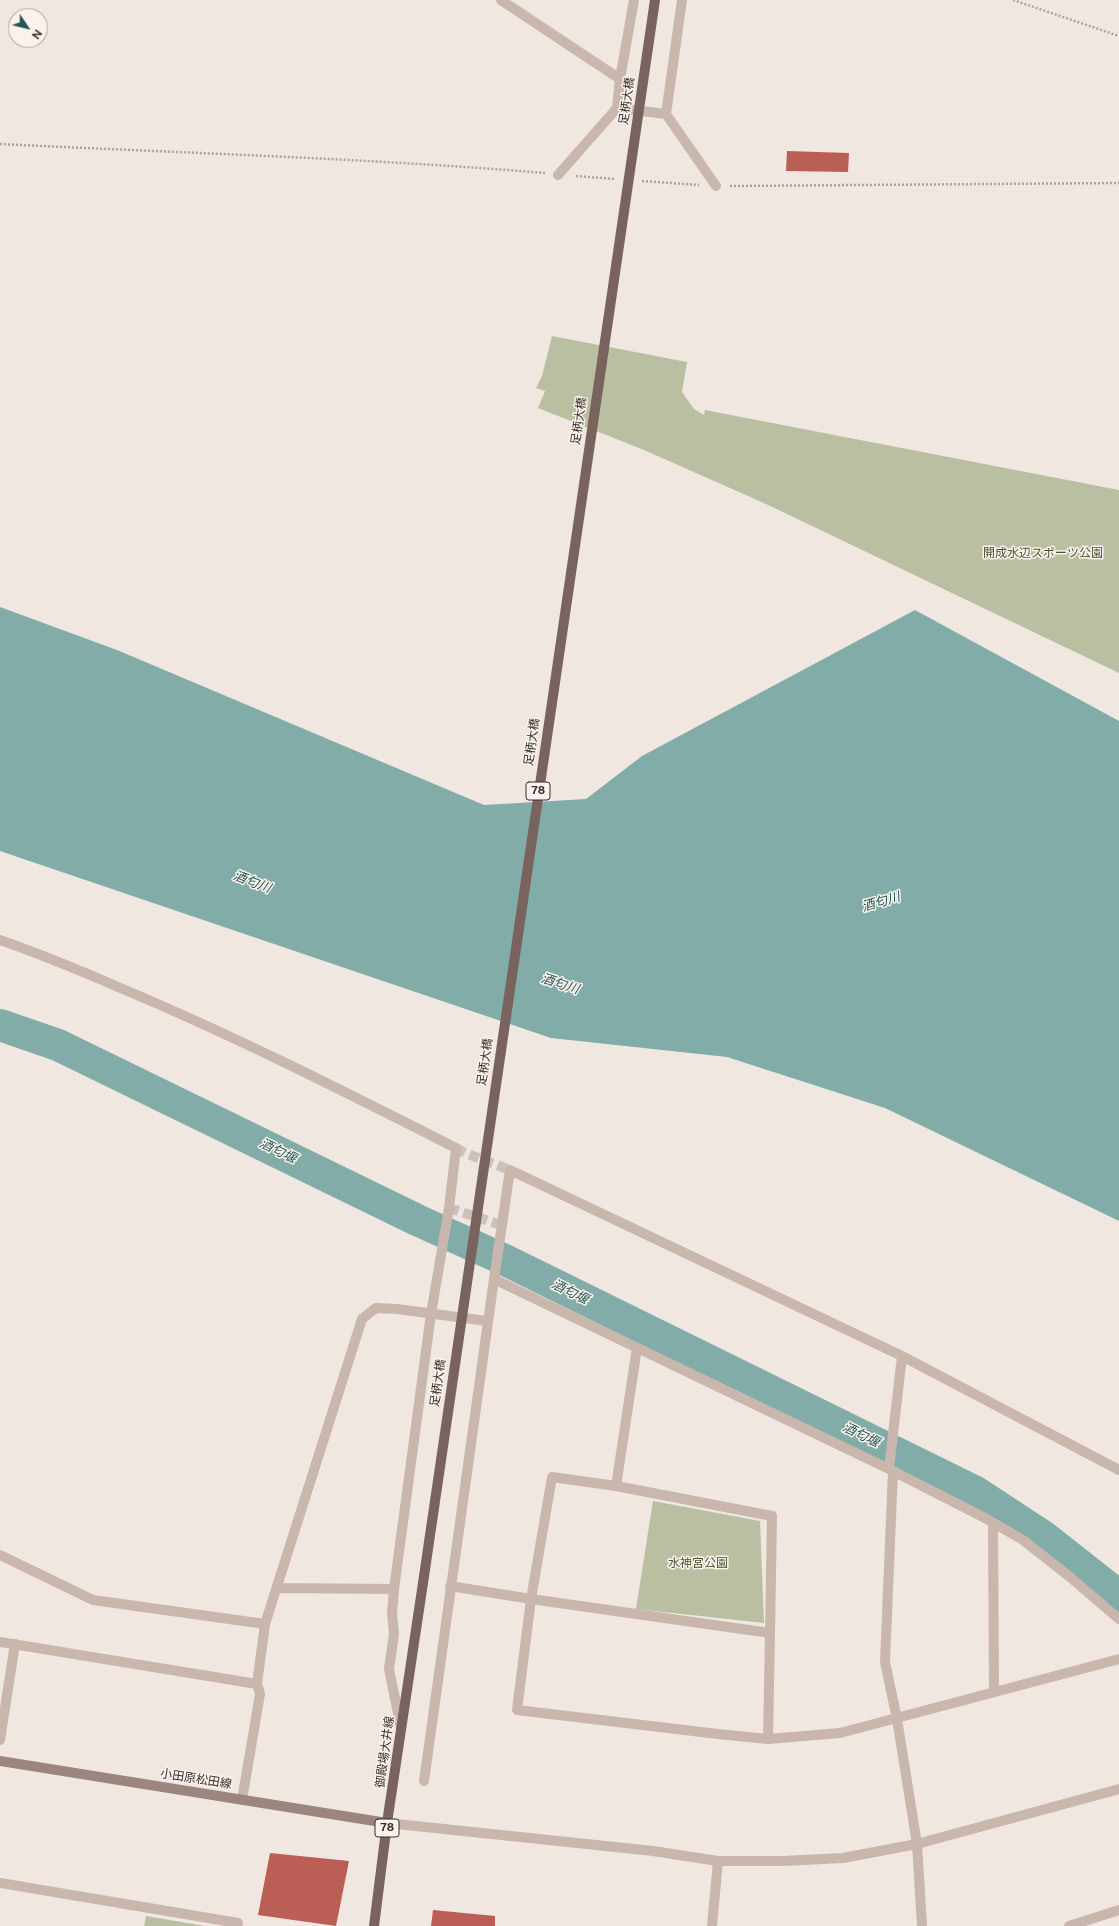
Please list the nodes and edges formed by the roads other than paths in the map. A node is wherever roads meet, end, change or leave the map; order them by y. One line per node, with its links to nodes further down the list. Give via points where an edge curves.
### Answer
1 (501, 0): 5 (street)
2 (634, 0): 5 (street)
3 (654, 0): 21 (main road, 足柄大橋 / 78, bridge)
4 (682, 0): 7 (street)
5 (620, 79): 6 (street)
6 (617, 108): 7 (street); 8 (street)
7 (666, 114): 9 (street)
8 (558, 174)
9 (716, 186)
10 (0, 940): 12 (street, via 33,951 165,1007 308,1073 456,1148 447,1225)
11 (494, 1279): 13 (street); 14 (street); 15 (street, via 510,1170)
12 (431, 1314): 13 (street); 23 (street, via 376,1308 362,1319); 24 (street)
13 (487, 1321): 22 (street)
14 (637, 1348): 16 (street); 18 (street)
15 (902, 1356): 16 (street, via 890,1456); 17 (street)
16 (891, 1470): 19 (street); 34 (street, via 885,1662)
17 (1119, 1470)
18 (616, 1486): 25 (street, via 552,1477); 28 (street, via 772,1516)
19 (993, 1524): 26 (street, via 1023,1540); 33 (street)
20 (0, 1555): 27 (street, via 93,1600)
21 (423, 1582): 35 (main road, 御殿場大井線 / 78)
22 (450, 1586): 25 (street); 39 (street)
23 (277, 1588): 24 (street); 27 (street)
24 (394, 1589): 35 (street, via 394,1634 389,1670)
25 (531, 1599): 28 (street); 36 (street, via 517,1710)
26 (1119, 1618)
27 (265, 1624): 32 (street)
28 (770, 1633): 36 (street)
29 (0, 1642): 30 (street)
30 (15, 1644): 32 (street); 37 (street)
31 (1119, 1659): 33 (street)
32 (257, 1684): 41 (street, via 260,1694)
33 (994, 1692): 34 (street)
34 (897, 1719): 36 (street, via 840,1733); 43 (street)
35 (401, 1730): 42 (main road, 御殿場大井線 / 78)
36 (768, 1739)
37 (0, 1740)
38 (0, 1761): 41 (main road, 小田原松田線)
39 (424, 1781)
40 (1119, 1789): 43 (street)
41 (242, 1800): 42 (main road, 小田原松田線)
42 (387, 1822): 44 (street, via 645,1850); 48 (main road, 御殿場大井線 / 78)
43 (916, 1844): 44 (street, via 843,1858); 50 (street)
44 (718, 1861): 49 (street)
45 (0, 1883): 47 (street, via 238,1923)
46 (1119, 1910): 51 (street)
47 (237, 1926)
48 (374, 1926)
49 (712, 1926)
50 (922, 1926)
51 (1069, 1926)

